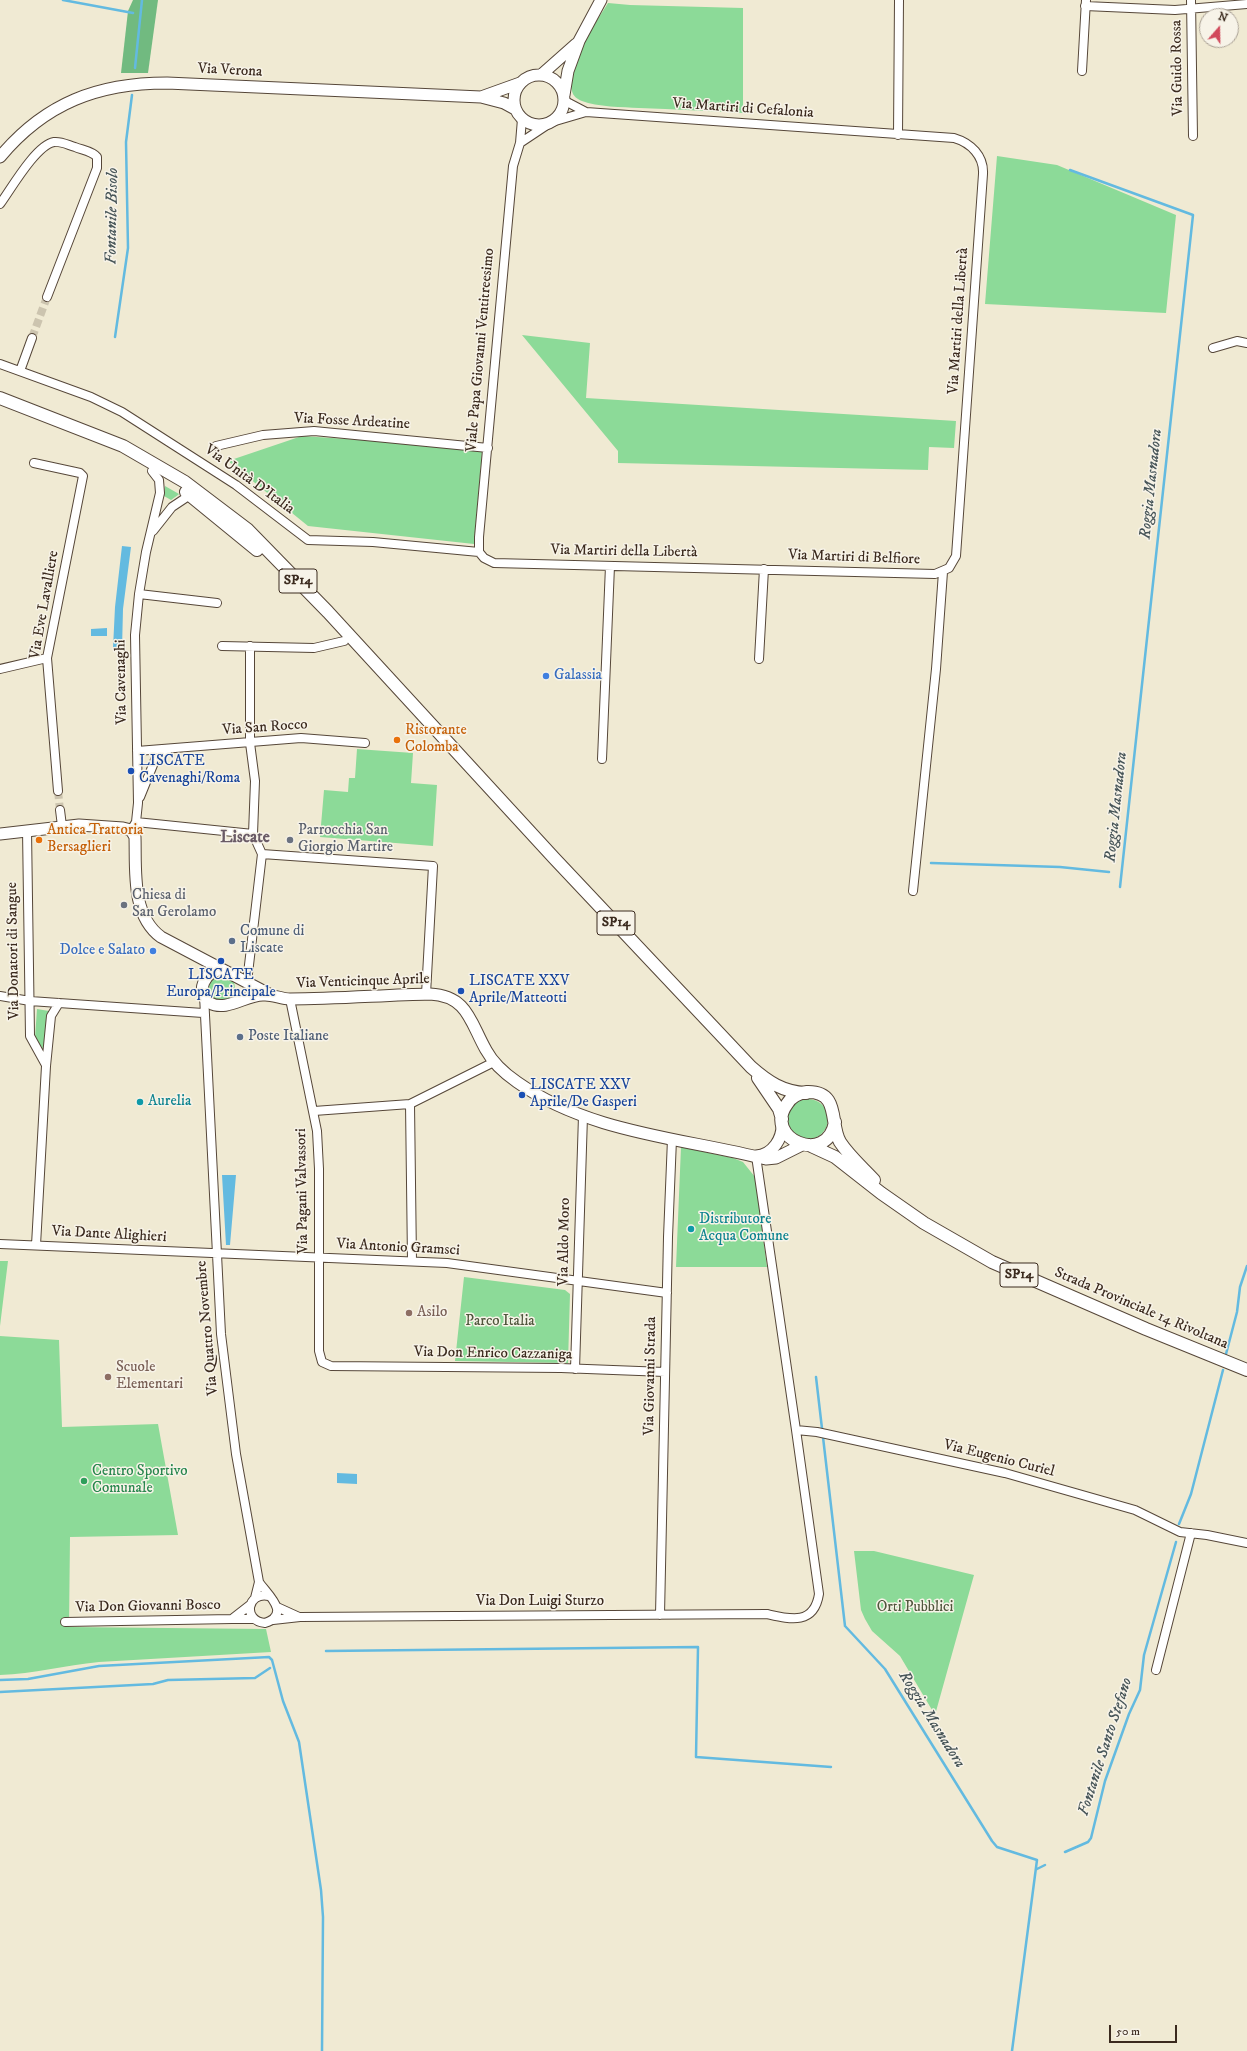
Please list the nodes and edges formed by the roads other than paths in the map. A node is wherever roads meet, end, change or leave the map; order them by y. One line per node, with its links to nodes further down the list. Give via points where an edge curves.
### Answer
1 (601, 0): 7 (street)
2 (899, 0): 17 (street)
3 (1191, 0): 6 (street, Via Guido Rossa)
4 (1085, 3): 6 (street); 8 (street)
5 (1247, 4): 6 (street)
6 (1191, 9): 18 (street, Via Guido Rossa)
7 (579, 40): 9 (street); 12 (street, via 568,71)
8 (1082, 71)
9 (541, 75): 10 (street, via 530,77); 12 (street, via 556,81)
10 (520, 83): 11 (street, Via Verona); 13 (street, via 514,95)
11 (482, 97): 13 (street, Via Verona); 20 (street, Via Verona, via 167,83 128,85 88,93 60,106 31,125)
12 (564, 98): 14 (street, Via Martiri di Cefalonia); 16 (street, via 563,110)
13 (515, 109): 15 (street)
14 (586, 112): 16 (street, Via Martiri di Cefalonia); 17 (street, Via Martiri di Cefalonia)
15 (522, 119): 16 (street, via 534,125); 19 (street, Viale Papa Giovanni Ventitreesimo)
16 (550, 123): 19 (street)
17 (898, 135): 39 (street, Via Martiri della Libertà, via 962,140 976,152 983,164 956,556 949,568)
18 (1193, 136)
19 (520, 143): 31 (street, Viale Papa Giovanni Ventitreesimo, via 513,166)
20 (0, 157)
21 (0, 204): 22 (street, via 26,168 50,143 63,143 97,157 97,168)
22 (47, 297)
23 (32, 338): 27 (street)
24 (1247, 343): 25 (street, via 1237,341)
25 (1214, 348)
26 (0, 364): 27 (street, Via Unità D'Italia)
27 (20, 371): 36 (street, Via Unità D'Italia, via 91,397 122,412 236,485 308,540 373,542)
28 (0, 398): 29 (main road, Strada Provinciale 14 Rivoltana / SP14)
29 (80, 430): 33 (main road, Strada Provinciale 14 Rivoltana / SP14); 53 (main road, Strada Provinciale 14 Rivoltana / SP14, via 123,446 163,468 247,529 328,612)
30 (216, 446): 31 (street, Via Fosse Ardeatine, via 263,435 314,431)
31 (488, 448): 36 (street, Viale Papa Giovanni Ventitreesimo)
32 (34, 463): 45 (street, Via Eve Lavalliere, via 80,473 83,476)
33 (152, 471): 34 (main road, Strada Provinciale 14 Rivoltana / SP14); 35 (street, Via Cavenaghi, via 158,478 160,487)
34 (190, 495): 35 (street, Via Cavenaghi, via 172,507); 42 (main road, Strada Provinciale 14 Rivoltana / SP14, via 257,549)
35 (151, 533): 40 (street, Via Cavenaghi)
36 (481, 555): 37 (street, Via Martiri della Libertà, via 494,563)
37 (610, 566): 38 (street, Via Martiri della Libertà); 52 (street)
38 (764, 570): 39 (street, Via Martiri di Belfiore, via 935,574); 46 (street)
39 (943, 572): 63 (street, via 936,669)
40 (139, 594): 41 (street); 51 (street, Via Cavenaghi, via 134,654)
41 (217, 603)
42 (344, 641): 44 (street, via 318,648); 53 (main road, Strada Provinciale 14 Rivoltana / SP14, via 406,708)
43 (222, 646): 44 (street)
44 (250, 646): 48 (street)
45 (47, 658): 47 (street); 54 (street, Via Eve Lavalliere)
46 (759, 659)
47 (0, 669)
48 (250, 743): 49 (street, Via San Rocco, via 312,737); 50 (street, Via San Rocco); 61 (street, via 255,781)
49 (365, 743)
50 (168, 750): 51 (street, Via San Rocco); 55 (street, via 154,761)
51 (138, 751): 55 (street, Via Cavenaghi)
52 (602, 759)
53 (481, 778): 81 (main road, Strada Provinciale 14 Rivoltana / SP14)
54 (58, 791)
55 (138, 803): 58 (street, Via Cavenaghi)
56 (60, 810): 57 (street)
57 (62, 826): 58 (street); 59 (street)
58 (134, 826): 61 (street); 64 (street, via 138,897 144,915 152,929 161,937)
59 (27, 830): 60 (street); 74 (street, Via Donatori di Sangue)
60 (0, 834)
61 (253, 834): 62 (street)
62 (262, 854): 67 (street); 69 (street, via 433,866)
63 (913, 891)
64 (199, 957): 65 (street); 68 (street)
65 (223, 970): 66 (street); 68 (street, via 211,971)
66 (235, 976): 67 (street, Via Venticinque Aprile); 75 (street, via 240,990)
67 (247, 982): 72 (street, Via Venticinque Aprile); 75 (street, via 244,992)
68 (204, 983): 70 (street)
69 (426, 994): 73 (street, Via Venticinque Aprile); 79 (street, Via Venticinque Aprile, via 446,996 461,1005)
70 (204, 995): 77 (street, via 207,1001); 78 (street, Via Quattro Novembre)
71 (0, 996): 74 (street)
72 (273, 996): 73 (street, Via Venticinque Aprile); 75 (street, Via Venticinque Aprile, via 261,995)
73 (290, 999): 84 (street, Via Pagani Valvassori)
74 (30, 1001): 76 (street); 80 (street, Via Donatori di Sangue, via 30,1036)
75 (236, 1001): 77 (street)
76 (59, 1003): 78 (street); 80 (street, via 51,1016)
77 (218, 1005): 78 (street, via 209,1007)
78 (203, 1013): 94 (street, Via Quattro Novembre)
79 (494, 1062): 83 (street); 85 (street, Via Venticinque Aprile, via 508,1076 530,1091)
80 (46, 1066): 93 (street)
81 (751, 1067): 82 (main road, Strada Provinciale 14 Rivoltana / SP14, via 776,1086 789,1091); 86 (main road, Strada Provinciale 14 Rivoltana / SP14, via 779,1109)
82 (806, 1092): 86 (main road, via 789,1100 783,1110); 87 (main road, Strada Provinciale 14 Rivoltana / SP14, via 818,1094 828,1101 833,1109)
83 (410, 1104): 84 (street); 96 (street)
84 (314, 1110): 95 (street, Via Pagani Valvassori, via 319,1156)
85 (583, 1116): 88 (street, Via Venticinque Aprile); 97 (street, Via Aldo Moro)
86 (782, 1121): 89 (main road, Strada Provinciale 14 Rivoltana / SP14, via 789,1137); 90 (street, via 781,1133 776,1144 766,1154)
87 (835, 1122): 89 (main road, via 832,1132 826,1139); 91 (main road, Strada Provinciale 14 Rivoltana / SP14, via 836,1136 843,1146)
88 (672, 1139): 90 (street, Via Venticinque Aprile); 98 (street, Via Giovanni Strada)
89 (806, 1145): 90 (street, Via Venticinque Aprile, via 774,1159); 91 (main road, Strada Provinciale 14 Rivoltana / SP14, via 835,1157)
90 (756, 1156): 103 (street)
91 (899, 1206): 101 (main road, Strada Provinciale 14 Rivoltana / SP14, via 958,1244 1020,1275)
92 (0, 1244): 93 (street, Via Dante Alighieri)
93 (36, 1245): 94 (street, Via Dante Alighieri)
94 (216, 1254): 95 (street, Via Antonio Gramsci); 106 (street, Via Quattro Novembre, via 228,1395)
95 (319, 1258): 96 (street, Via Antonio Gramsci); 99 (street, Via Pagani Valvassori, via 319,1351)
96 (412, 1261): 97 (street, Via Antonio Gramsci, via 459,1264)
97 (578, 1281): 98 (street, Via Antonio Gramsci); 100 (street, Via Aldo Moro)
98 (667, 1293): 102 (street, Via Giovanni Strada)
99 (322, 1362): 100 (street, Via Don Enrico Cazzaniga, via 331,1366)
100 (575, 1369): 102 (street, Via Don Enrico Cazzaniga)
101 (1247, 1370)
102 (666, 1372): 111 (street, Via Giovanni Strada)
103 (796, 1430): 104 (street, Via Eugenio Curiel, via 817,1432 1015,1475 1135,1510 1177,1531); 111 (street, Via Don Luigi Sturzo, via 818,1594 816,1604 807,1614 794,1619 767,1614)
104 (1191, 1533): 105 (street, Via Eugenio Curiel); 117 (street)
105 (1247, 1543)
106 (259, 1582): 107 (street, Via Quattro Novembre); 108 (street, Via Quattro Novembre)
107 (269, 1596): 108 (street); 110 (street)
108 (255, 1598): 109 (street)
109 (250, 1605): 113 (street, Via Don Giovanni Bosco); 114 (street)
110 (278, 1607): 112 (street, Via Don Luigi Sturzo); 115 (street)
111 (660, 1615): 112 (street, Via Don Luigi Sturzo)
112 (300, 1617): 115 (street, Via Don Luigi Sturzo)
113 (232, 1619): 114 (street, Via Don Giovanni Bosco); 116 (street, Via Don Giovanni Bosco)
114 (254, 1619): 115 (street, via 265,1623)
115 (273, 1620)
116 (65, 1622)
117 (1156, 1670)

